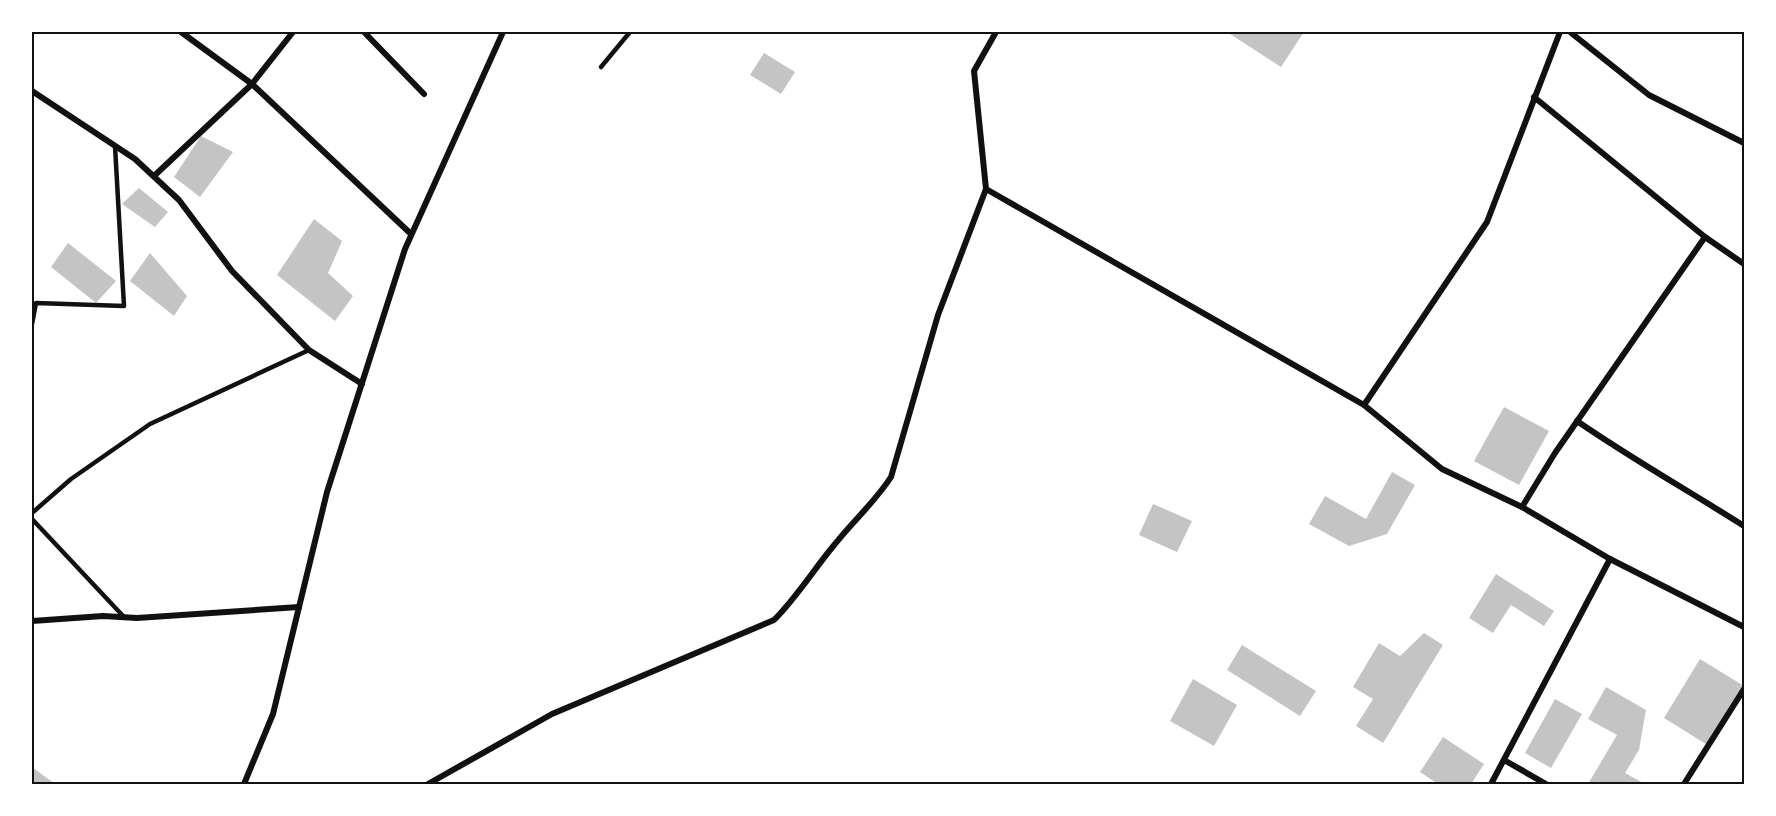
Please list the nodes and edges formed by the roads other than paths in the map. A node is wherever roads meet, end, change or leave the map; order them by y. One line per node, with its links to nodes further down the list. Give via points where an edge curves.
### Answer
1 (180, 32): 10 (street)
2 (293, 32): 10 (street)
3 (364, 32): 12 (street)
4 (503, 32): 18 (street)
5 (630, 32): 9 (lane)
6 (996, 32): 17 (street, via 974,72)
7 (1560, 32): 13 (street)
8 (1570, 32): 14 (street, via 1649,95)
9 (601, 67)
10 (252, 84): 16 (street); 18 (street)
11 (32, 92): 15 (street)
12 (424, 94)
13 (1533, 98): 19 (street); 24 (street, via 1486,222)
14 (1744, 143)
15 (115, 146): 16 (street); 21 (lane, via 124,306 36,303)
16 (154, 176): 22 (street, via 179,200 232,271)
17 (986, 189): 24 (street); 38 (street, via 938,315 891,477 790,604 774,620 552,714)
18 (411, 234): 23 (street)
19 (1705, 237): 20 (street); 25 (street)
20 (1744, 264)
21 (32, 324)
22 (309, 350): 23 (street); 27 (lane, via 150,424 71,478)
23 (362, 384): 31 (street, via 327,492)
24 (1364, 405): 26 (street, via 1442,469)
25 (1577, 421): 26 (street); 29 (street)
26 (1522, 507): 30 (street)
27 (32, 513)
28 (32, 519): 32 (lane)
29 (1744, 526)
30 (1610, 559): 34 (street); 36 (street)
31 (299, 607): 32 (street); 37 (street, via 273,714)
32 (123, 617): 33 (street)
33 (32, 621)
34 (1744, 627)
35 (1744, 689): 41 (street)
36 (1504, 760): 39 (street); 40 (street)
37 (244, 784)
38 (428, 784)
39 (1491, 784)
40 (1546, 784)
41 (1684, 784)

